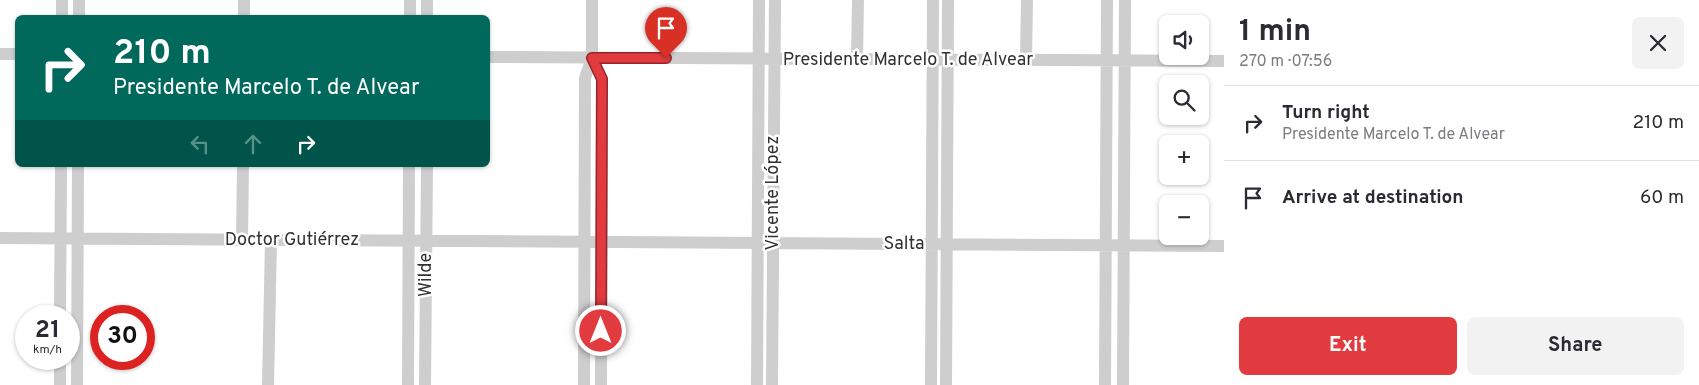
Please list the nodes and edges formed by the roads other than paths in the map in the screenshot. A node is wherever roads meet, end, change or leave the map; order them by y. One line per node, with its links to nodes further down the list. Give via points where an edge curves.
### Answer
1 (62, 0): 15 (street)
2 (79, 0): 16 (street)
3 (244, 0): 17 (street)
4 (410, 0): 18 (street)
5 (428, 0): 19 (street)
6 (592, 0): 23 (street)
7 (759, 0): 24 (street, Vicente López)
8 (775, 0): 25 (street, Vicente López)
9 (858, 0): 26 (street)
10 (933, 0): 27 (street)
11 (948, 0): 28 (street)
12 (1027, 0): 29 (street)
13 (1107, 0): 30 (street)
14 (1125, 0): 31 (street)
15 (62, 15)
16 (79, 15)
17 (244, 15)
18 (410, 15)
19 (427, 15)
20 (0, 54): 21 (street)
21 (15, 54)
22 (490, 57): 23 (street, Presidente Marcelo T. de Alvear)
23 (592, 58): 24 (street, Presidente Marcelo T. de Alvear); 45 (street, via 585,78); 46 (street, via 602,79)
24 (758, 59): 25 (street, Presidente Marcelo T. de Alvear); 47 (street, Vicente López)
25 (774, 59): 26 (street, Presidente Marcelo T. de Alvear); 48 (street, Vicente López)
26 (857, 59): 27 (street, Presidente Marcelo T. de Alvear)
27 (932, 60): 28 (street, Presidente Marcelo T. de Alvear); 49 (street)
28 (947, 60): 29 (street, Presidente Marcelo T. de Alvear); 50 (street)
29 (1026, 60): 30 (street, Presidente Marcelo T. de Alvear)
30 (1107, 61): 31 (street, Presidente Marcelo T. de Alvear); 51 (street)
31 (1125, 61): 32 (street, Presidente Marcelo T. de Alvear); 52 (street)
32 (1224, 61)
33 (61, 167): 39 (street)
34 (78, 167): 40 (street)
35 (243, 167): 41 (street)
36 (409, 167): 43 (street, Wilde)
37 (426, 167): 44 (street, Wilde)
38 (0, 238): 39 (street, Doctor Gutiérrez)
39 (61, 239): 40 (street, Doctor Gutiérrez); 54 (street)
40 (78, 239): 41 (street, Doctor Gutiérrez); 57 (street)
41 (242, 240): 42 (street, Doctor Gutiérrez)
42 (271, 240): 43 (street, Doctor Gutiérrez); 58 (street)
43 (408, 241): 44 (street, Doctor Gutiérrez); 59 (street, Wilde)
44 (426, 241): 45 (street, Doctor Gutiérrez); 60 (street, Wilde)
45 (585, 242): 46 (street, Salta); 61 (street)
46 (601, 242): 47 (street, Salta); 62 (street)
47 (758, 243): 48 (street, Salta); 63 (street, Vicente López)
48 (773, 243): 49 (street, Salta); 64 (street, Vicente López)
49 (931, 244): 50 (street, Salta); 65 (street)
50 (947, 244): 51 (street, Salta); 66 (street)
51 (1106, 245): 52 (street, Salta); 67 (street)
52 (1124, 245): 53 (street, Salta); 68 (street)
53 (1224, 246)
54 (60, 305)
55 (60, 370): 56 (street)
56 (60, 385)
57 (77, 385)
58 (268, 385)
59 (408, 385)
60 (425, 385)
61 (584, 385)
62 (601, 385)
63 (757, 385)
64 (772, 385)
65 (931, 385)
66 (946, 385)
67 (1105, 385)
68 (1123, 385)

